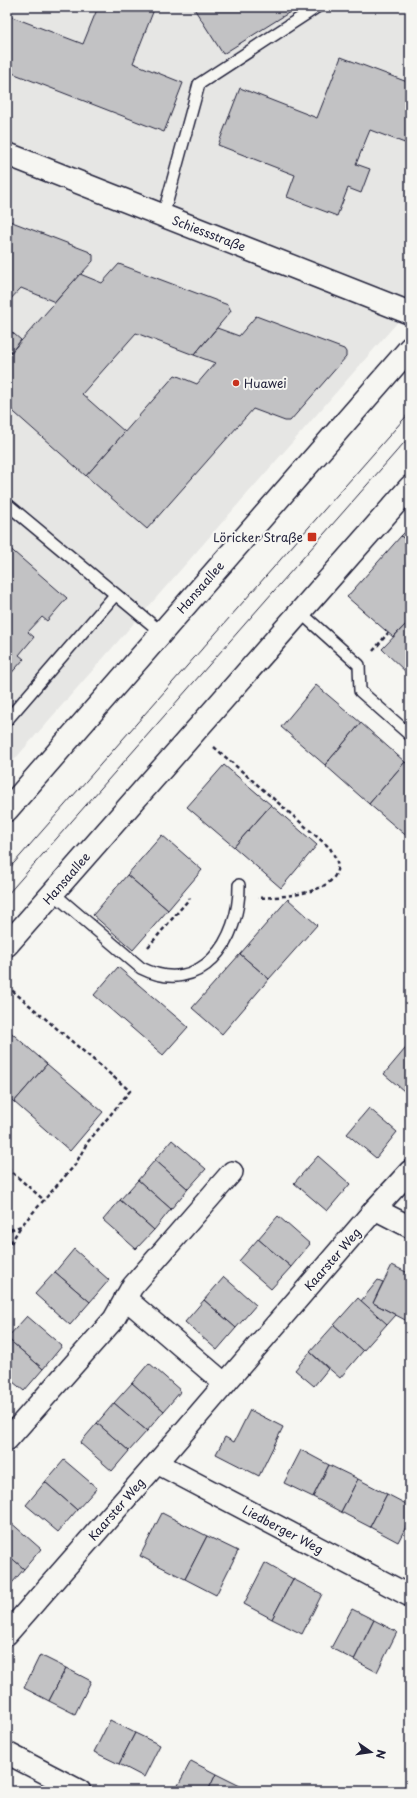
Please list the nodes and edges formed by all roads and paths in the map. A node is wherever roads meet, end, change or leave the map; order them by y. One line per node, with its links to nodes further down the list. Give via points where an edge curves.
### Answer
1 (318, 7): 3 (lane, via 199,84)
2 (7, 154): 3 (street, Schiessstraße)
3 (163, 216): 4 (street, Schiessstraße)
4 (410, 313)
5 (410, 348): 10 (street, Hansaallee)
6 (410, 487): 9 (street, Hansaallee)
7 (7, 504): 8 (lane)
8 (115, 595): 10 (lane); 11 (lane)
9 (300, 612): 12 (street, Hansaallee); 13 (lane, via 359,665 360,691)
10 (160, 632): 14 (street, Hansaallee)
11 (7, 720)
12 (196, 731): 16 (street, Hansaallee); 18 (path, via 330,848 337,862 336,874 324,887 308,893)
13 (410, 735)
14 (7, 810)
15 (239, 885): 18 (lane)
16 (53, 893): 19 (street, Hansaallee); 20 (lane)
17 (190, 898): 20 (path)
18 (239, 898): 20 (lane, via 227,941 207,965 184,976 170,978 153,974)
19 (7, 946)
20 (134, 963)
21 (7, 986): 25 (path, via 130,1091 87,1143 75,1165)
22 (7, 1168): 25 (path)
23 (410, 1171): 26 (street, Kaarster Weg)
24 (232, 1172): 31 (street)
25 (44, 1200): 27 (path)
26 (375, 1209): 28 (street); 32 (street, Kaarster Weg)
27 (21, 1226): 29 (path); 30 (path)
28 (410, 1227)
29 (7, 1231)
30 (7, 1249)
31 (125, 1298): 32 (street); 33 (street, via 114,1319)
32 (225, 1384): 34 (street, Kaarster Weg)
33 (7, 1440)
34 (157, 1463): 35 (street, Liedberger Weg); 36 (street, Kaarster Weg)
35 (410, 1596)
36 (7, 1634)
37 (7, 1753): 38 (street)
38 (80, 1791)

